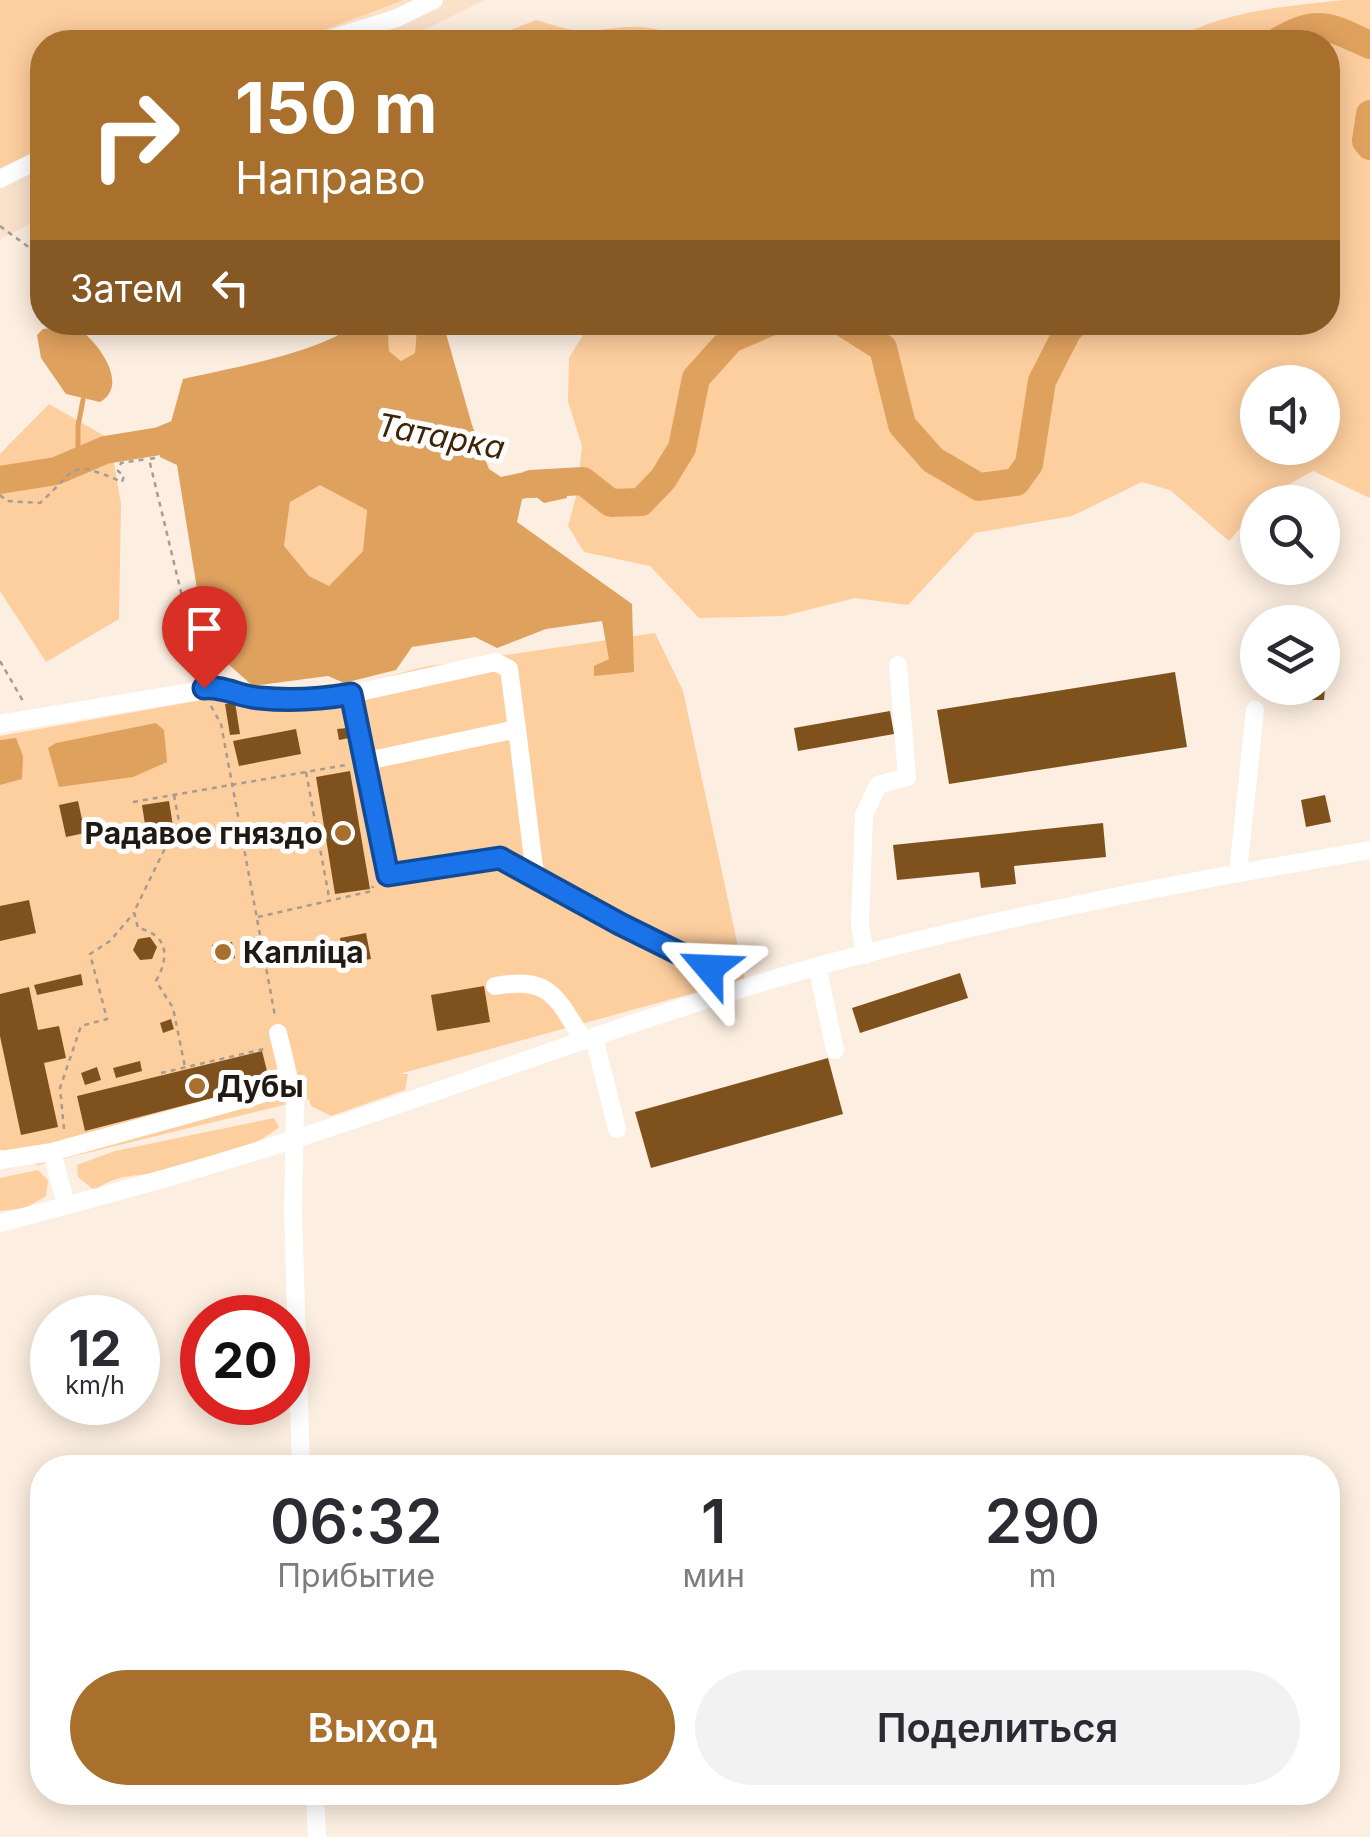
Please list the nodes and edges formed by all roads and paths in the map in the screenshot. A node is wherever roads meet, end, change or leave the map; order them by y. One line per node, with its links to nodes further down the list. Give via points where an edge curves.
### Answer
1 (434, 0): 2 (street)
2 (358, 30)
3 (30, 164): 4 (street)
4 (0, 178)
5 (0, 226): 6 (path)
6 (30, 248)
7 (123, 335): 8 (path)
8 (125, 338)
9 (155, 458): 10 (path)
10 (149, 459): 11 (path, via 121,464 122,482 92,469 75,470 40,503); 13 (path)
11 (0, 495)
12 (226, 654): 13 (path)
13 (198, 660): 16 (path)
14 (0, 662): 19 (path)
15 (898, 665): 34 (street, via 907,778 878,786 864,815)
16 (204, 688): 17 (street, via 258,698); 19 (street); 24 (path, via 220,724)
17 (351, 694): 21 (street, via 496,662 509,669); 22 (street)
18 (1255, 710): 28 (street)
19 (33, 720): 20 (street)
20 (0, 724)
21 (517, 729): 22 (street); 30 (street)
22 (367, 761): 23 (path); 29 (street)
23 (306, 772): 24 (path); 31 (path)
24 (232, 786): 25 (path); 33 (path)
25 (174, 795): 26 (path); 32 (path, via 180,826)
26 (134, 802)
27 (1370, 850): 28 (street)
28 (1238, 873): 34 (street)
29 (388, 875): 30 (street, via 500,858); 31 (path, via 373,880 372,891)
30 (535, 876): 37 (street, via 709,968)
31 (330, 898): 33 (path)
32 (134, 912): 41 (path, via 138,928 160,939 166,951 156,981 173,1008); 46 (path, via 110,942 90,954 107,1019 82,1026 60,1088 64,1134)
33 (256, 918): 38 (path)
34 (865, 955): 35 (street)
35 (817, 966): 37 (street); 40 (street)
36 (495, 986): 39 (street, via 540,986)
37 (724, 994): 39 (street)
38 (279, 1039): 41 (path); 43 (street)
39 (589, 1040): 44 (street); 45 (street)
40 (835, 1050)
41 (185, 1067): 42 (path)
42 (161, 1073)
43 (291, 1086): 45 (street); 46 (street)
44 (617, 1129)
45 (295, 1139): 48 (street); 50 (street)
46 (52, 1152): 47 (street); 48 (street)
47 (0, 1160)
48 (66, 1205): 49 (street)
49 (0, 1222)
50 (301, 1455)
51 (316, 1805): 52 (street)
52 (317, 1837)

